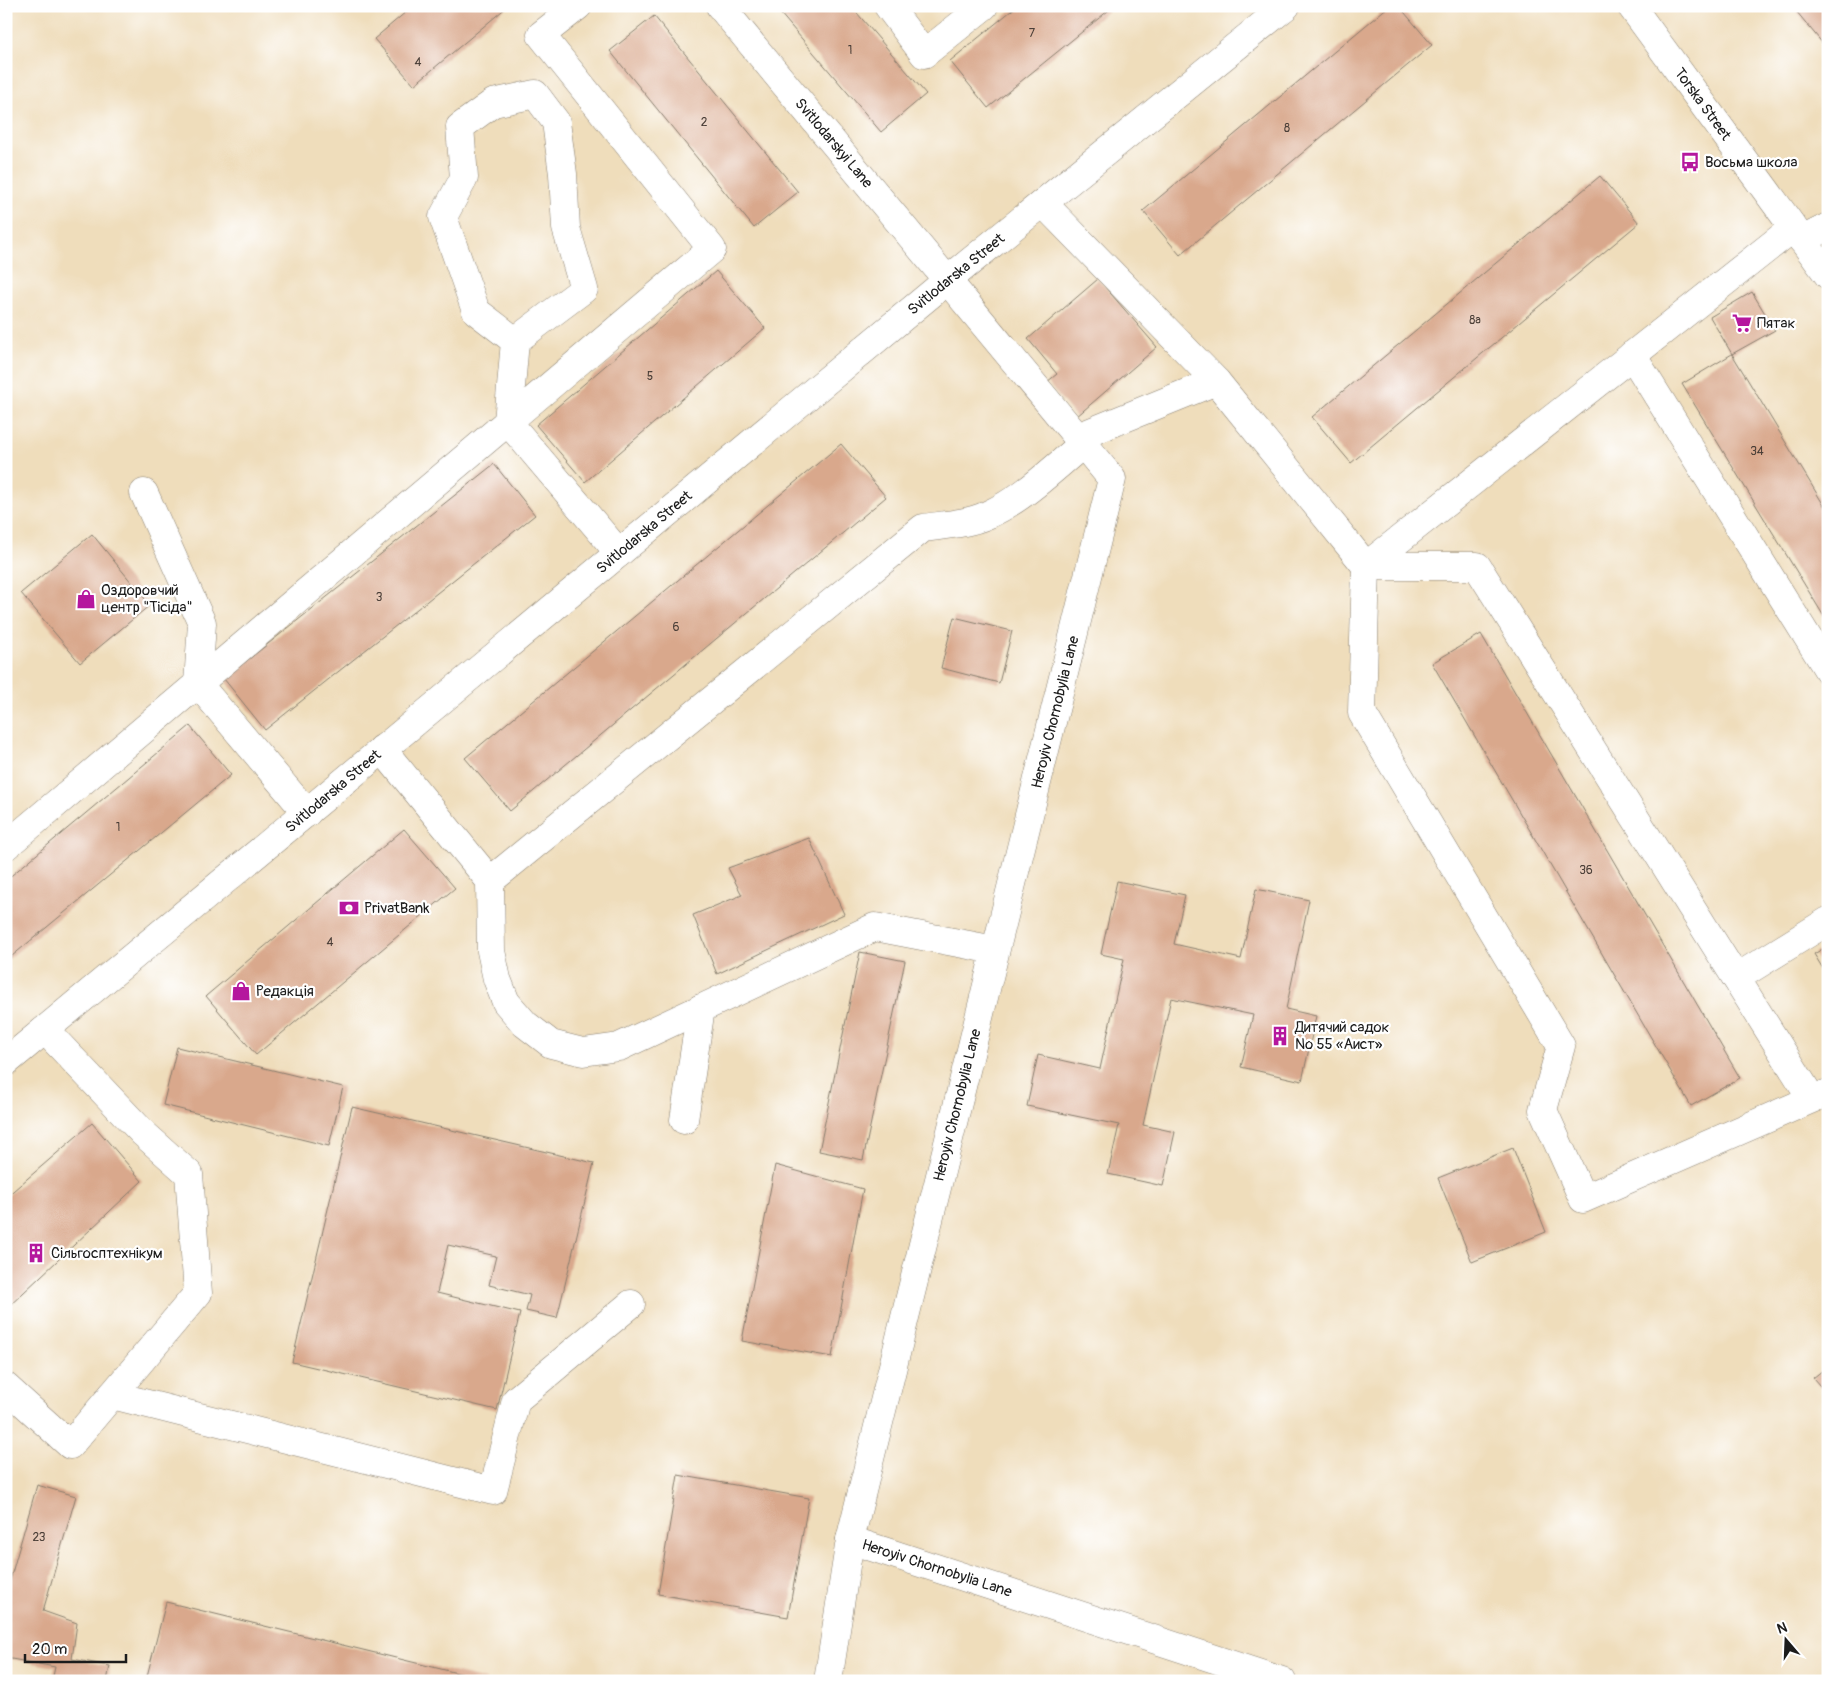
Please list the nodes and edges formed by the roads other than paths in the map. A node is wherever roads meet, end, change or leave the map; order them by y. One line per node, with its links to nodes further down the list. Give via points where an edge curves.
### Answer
1 (578, 6): 15 (street, via 542,36 712,249)
2 (720, 6): 11 (street, Svitlodarskyi Lane)
3 (888, 6): 4 (street, via 924,54)
4 (984, 6)
5 (1286, 6): 7 (street, Svitlodarska Street)
6 (1631, 6): 9 (street, Torska Street)
7 (1043, 203): 11 (street, Svitlodarska Street); 14 (street)
8 (1828, 227): 9 (street)
9 (1798, 234): 10 (street, Torska Street); 13 (street)
10 (1828, 275)
11 (948, 280): 16 (street, Heroyiv Chornobylia Lane); 18 (street, Svitlodarska Street)
12 (515, 341): 12 (street, via 584,290 566,228 564,174 556,122 535,94 492,103 460,126 464,178 443,217 476,311); 15 (street)
13 (1632, 355): 19 (street); 20 (street)
14 (1216, 382): 16 (street); 19 (street)
15 (508, 422): 18 (street); 21 (street)
16 (1080, 441): 25 (street, via 1016,500 986,516 923,528); 27 (street, Heroyiv Chornobylia Lane, via 1112,479)
17 (144, 493): 21 (street, via 202,623)
18 (619, 553): 22 (street, Svitlodarska Street)
19 (1366, 566): 28 (street, via 1477,566); 32 (street, via 1362,713 1561,1046 1543,1110 1583,1199)
20 (1828, 670)
21 (198, 684): 23 (street); 24 (street)
22 (382, 750): 23 (street, Svitlodarska Street); 25 (street)
23 (306, 813): 30 (street, Svitlodarska Street)
24 (6, 846)
25 (490, 881): 29 (street, via 491,951 497,979 506,1002 525,1024 551,1044 583,1052 619,1047)
26 (1828, 922): 28 (street)
27 (996, 950): 29 (street, via 875,927); 37 (street, Heroyiv Chornobylia Lane)
28 (1736, 978): 32 (street)
29 (702, 1008): 33 (street)
30 (45, 1030): 31 (street, Svitlodarska Street); 36 (street, via 143,1133 189,1174 198,1293)
31 (6, 1062)
32 (1820, 1096)
33 (684, 1120)
34 (631, 1304): 36 (street, via 516,1400 492,1492)
35 (6, 1387): 36 (street, via 70,1445)
36 (112, 1395)
37 (850, 1540): 38 (street); 39 (street, Heroyiv Chornobylia Lane)
38 (828, 1681)
39 (1282, 1681)

